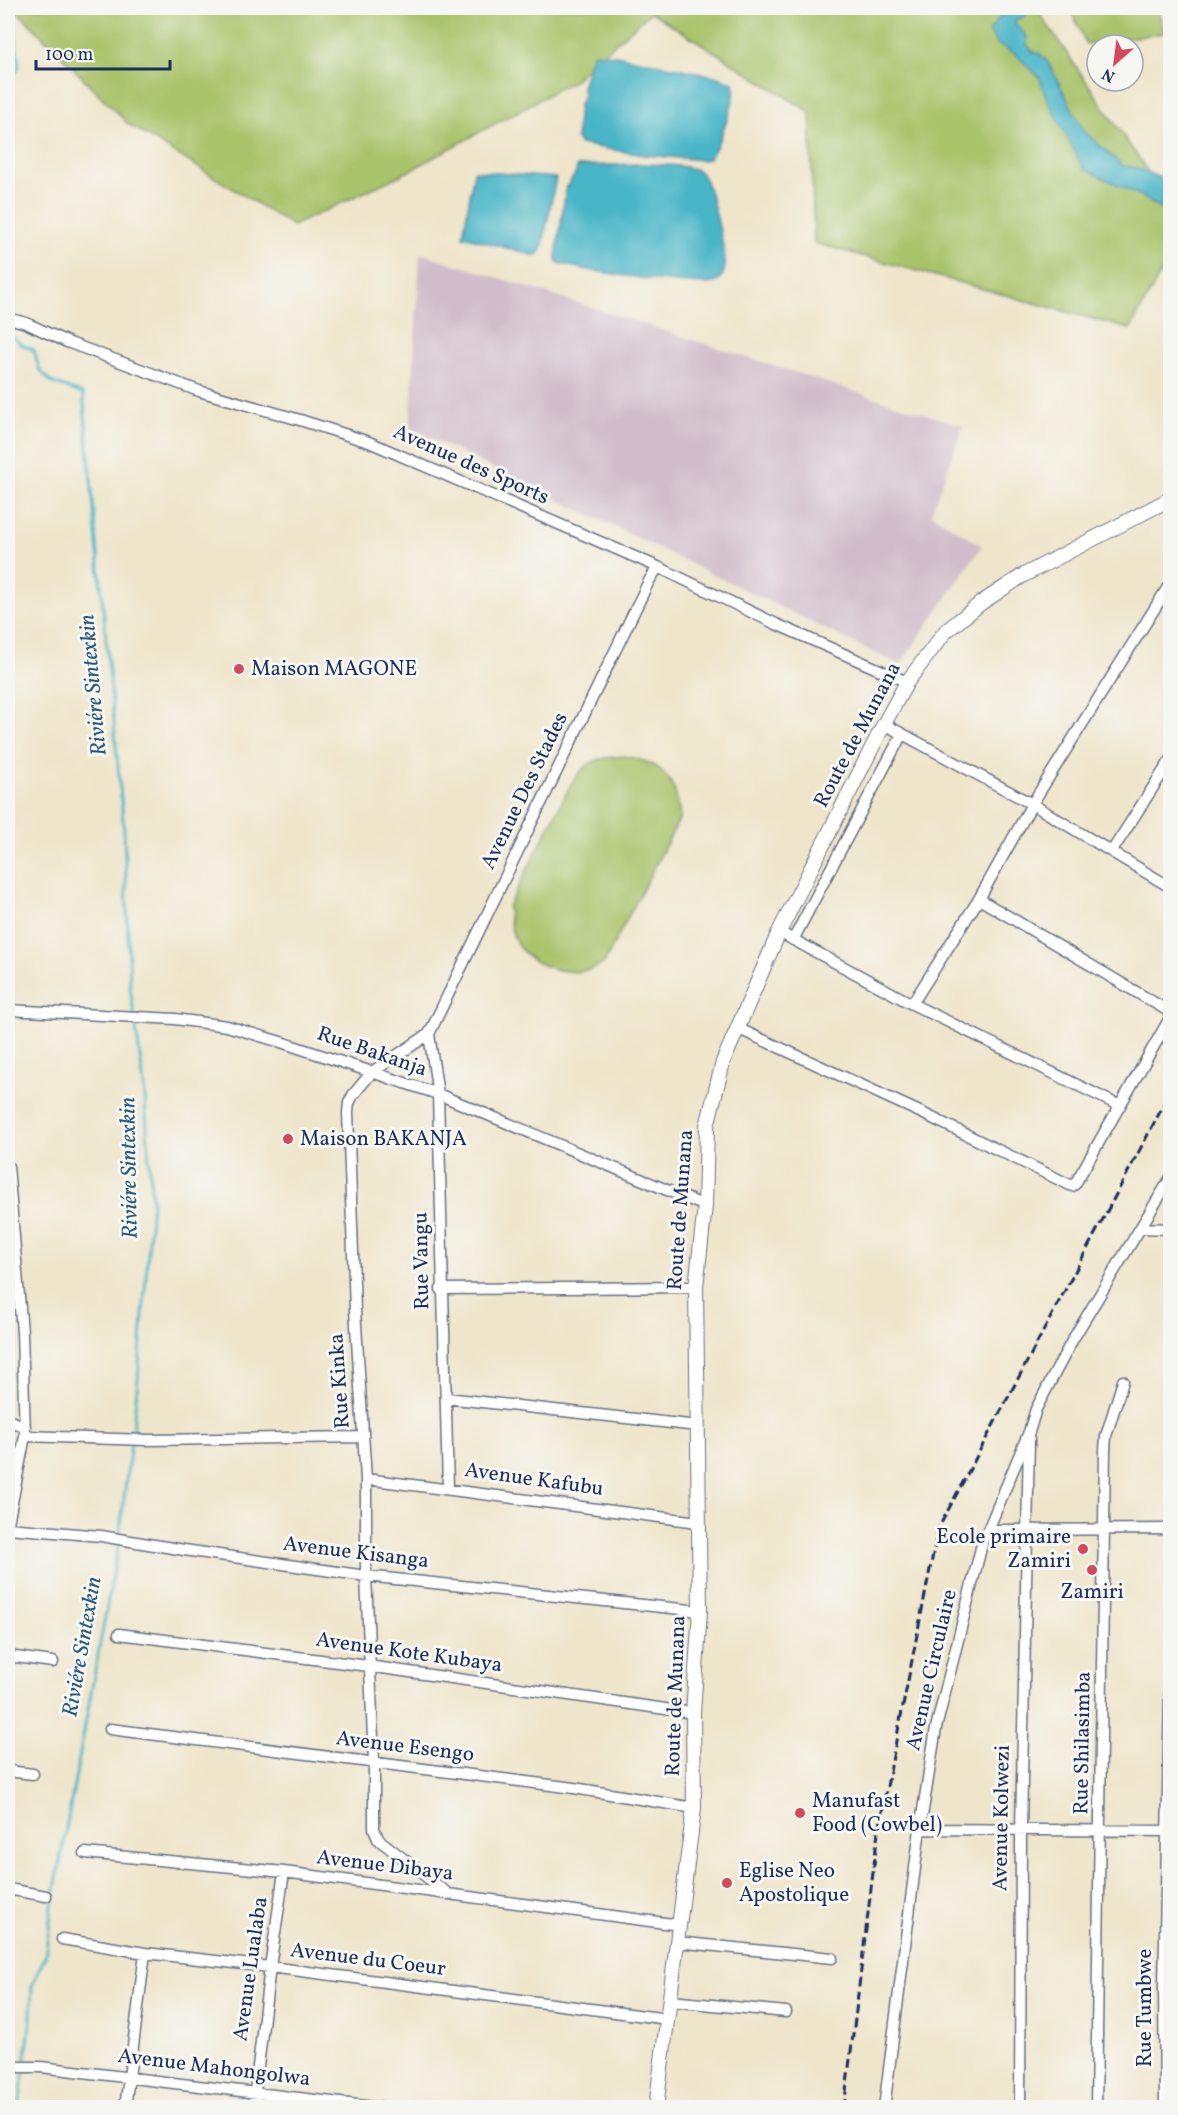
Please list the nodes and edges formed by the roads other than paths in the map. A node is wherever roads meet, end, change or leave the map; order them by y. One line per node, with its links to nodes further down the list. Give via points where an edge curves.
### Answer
1 (8, 318): 3 (street, Avenue des Sports, via 199,391 369,442)
2 (1170, 499): 6 (main road, Route de Munana, via 1022,576 981,603 945,632)
3 (658, 567): 6 (street, Avenue des Sports); 21 (street, Avenue Des Stades)
4 (1170, 584): 5 (street)
5 (1167, 599): 10 (street)
6 (907, 682): 7 (main road, Route de Munana)
7 (884, 724): 8 (street); 14 (main road, Route de Munana)
8 (902, 734): 10 (street); 15 (street)
9 (1170, 761): 11 (street)
10 (1032, 804): 11 (street); 13 (street)
11 (1112, 851): 12 (street)
12 (1170, 887)
13 (979, 899): 16 (street); 18 (street)
14 (779, 932): 15 (street); 20 (main road, Route de Munana)
15 (793, 939): 16 (street)
16 (912, 1004): 24 (street)
17 (8, 1010): 22 (street, Rue Bakanja, via 175,1019 227,1026)
18 (1170, 1011)
19 (1170, 1018): 24 (street)
20 (737, 1028): 24 (street, via 1068,1185 1075,1184); 27 (main road, Route de Munana, via 716,1084 707,1126)
21 (429, 1034): 22 (street, Rue Kinka); 23 (street, Rue Vangu)
22 (372, 1072): 23 (street, Rue Bakanja); 38 (street, Rue Kinka, via 349,1103 348,1112)
23 (438, 1094): 27 (street, Rue Bakanja); 31 (street, Rue Vangu)
24 (1120, 1106)
25 (8, 1166): 36 (street, via 22,1332)
26 (1170, 1179): 28 (street, Avenue Circulaire)
27 (705, 1206): 30 (main road, Route de Munana)
28 (1141, 1228): 29 (street); 37 (street, Avenue Circulaire, via 1073,1339 1036,1409)
29 (1170, 1229)
30 (696, 1287): 31 (street); 35 (main road, Route de Munana)
31 (441, 1289): 33 (street, Rue Vangu)
32 (1123, 1381): 45 (street, Rue Shilasimba, via 1106,1436)
33 (446, 1398): 35 (street); 40 (street, Rue Vangu)
34 (8, 1420): 36 (street)
35 (698, 1426): 41 (main road, Route de Munana)
36 (25, 1432): 38 (street, via 146,1440); 42 (street)
37 (1029, 1432): 44 (street, Avenue Kolwezi); 46 (street, Avenue Circulaire)
38 (363, 1437): 39 (street, Rue Kinka)
39 (366, 1479): 40 (street, Avenue Kafubu); 47 (street, Rue Kinka)
40 (448, 1488): 41 (street, Avenue Kafubu)
41 (698, 1522): 48 (main road, Route de Munana)
42 (8, 1525): 47 (street, Avenue Kisanga)
43 (1170, 1528): 45 (street)
44 (1027, 1529): 45 (street); 46 (street); 61 (street, Avenue Kolwezi)
45 (1104, 1529): 62 (street, Rue Shilasimba)
46 (988, 1530): 60 (street, Avenue Circulaire, via 936,1728)
47 (366, 1576): 48 (street, Avenue Kisanga); 52 (street, Rue Kinka)
48 (700, 1611): 54 (main road, Route de Munana)
49 (119, 1634): 52 (street, Avenue Kote Kubaya)
50 (8, 1656): 51 (street)
51 (52, 1662)
52 (369, 1666): 54 (street, Avenue Kote Kubaya); 56 (street, Rue Kinka)
53 (1170, 1693): 63 (street, Rue Tumbwe)
54 (693, 1713): 59 (main road, Route de Munana)
55 (110, 1730): 56 (street, Avenue Esengo)
56 (374, 1762): 59 (street, Avenue Esengo); 67 (street, Rue Kinka, via 374,1827 378,1839)
57 (8, 1771): 58 (street)
58 (33, 1774)
59 (694, 1808): 69 (main road, Route de Munana)
60 (920, 1829): 61 (street); 85 (street, Avenue Circulaire)
61 (1021, 1830): 62 (street); 86 (street, Avenue Kolwezi)
62 (1101, 1830): 63 (street); 87 (street, Rue Shilasimba)
63 (1169, 1831): 88 (street, Rue Tumbwe)
64 (85, 1853): 65 (street, Avenue Dibaya)
65 (284, 1872): 67 (street, Avenue Dibaya); 74 (street, Avenue Lualaba)
66 (8, 1889): 68 (street)
67 (447, 1893): 69 (street, Avenue Dibaya)
68 (46, 1896)
69 (680, 1925): 71 (main road, Route de Munana)
70 (62, 1939): 72 (street, Avenue du Coeur)
71 (677, 1942): 73 (street); 75 (main road, Route de Munana)
72 (146, 1953): 74 (street, Avenue du Coeur); 79 (street)
73 (832, 1958)
74 (270, 1966): 77 (street, Avenue du Coeur); 80 (street, Avenue Lualaba)
75 (670, 2001): 76 (street); 77 (main road, Route de Munana)
76 (786, 2012)
77 (668, 2019): 84 (main road, Route de Munana)
78 (8, 2067): 79 (street, Avenue Mahongolwa)
79 (129, 2078): 80 (street, Avenue Mahongolwa); 81 (street)
80 (254, 2092): 82 (street, Avenue Lualaba); 83 (street, Avenue Mahongolwa)
81 (125, 2108)
82 (252, 2108)
83 (382, 2108)
84 (656, 2108)
85 (884, 2108)
86 (1020, 2108)
87 (1096, 2108)
88 (1165, 2108)

